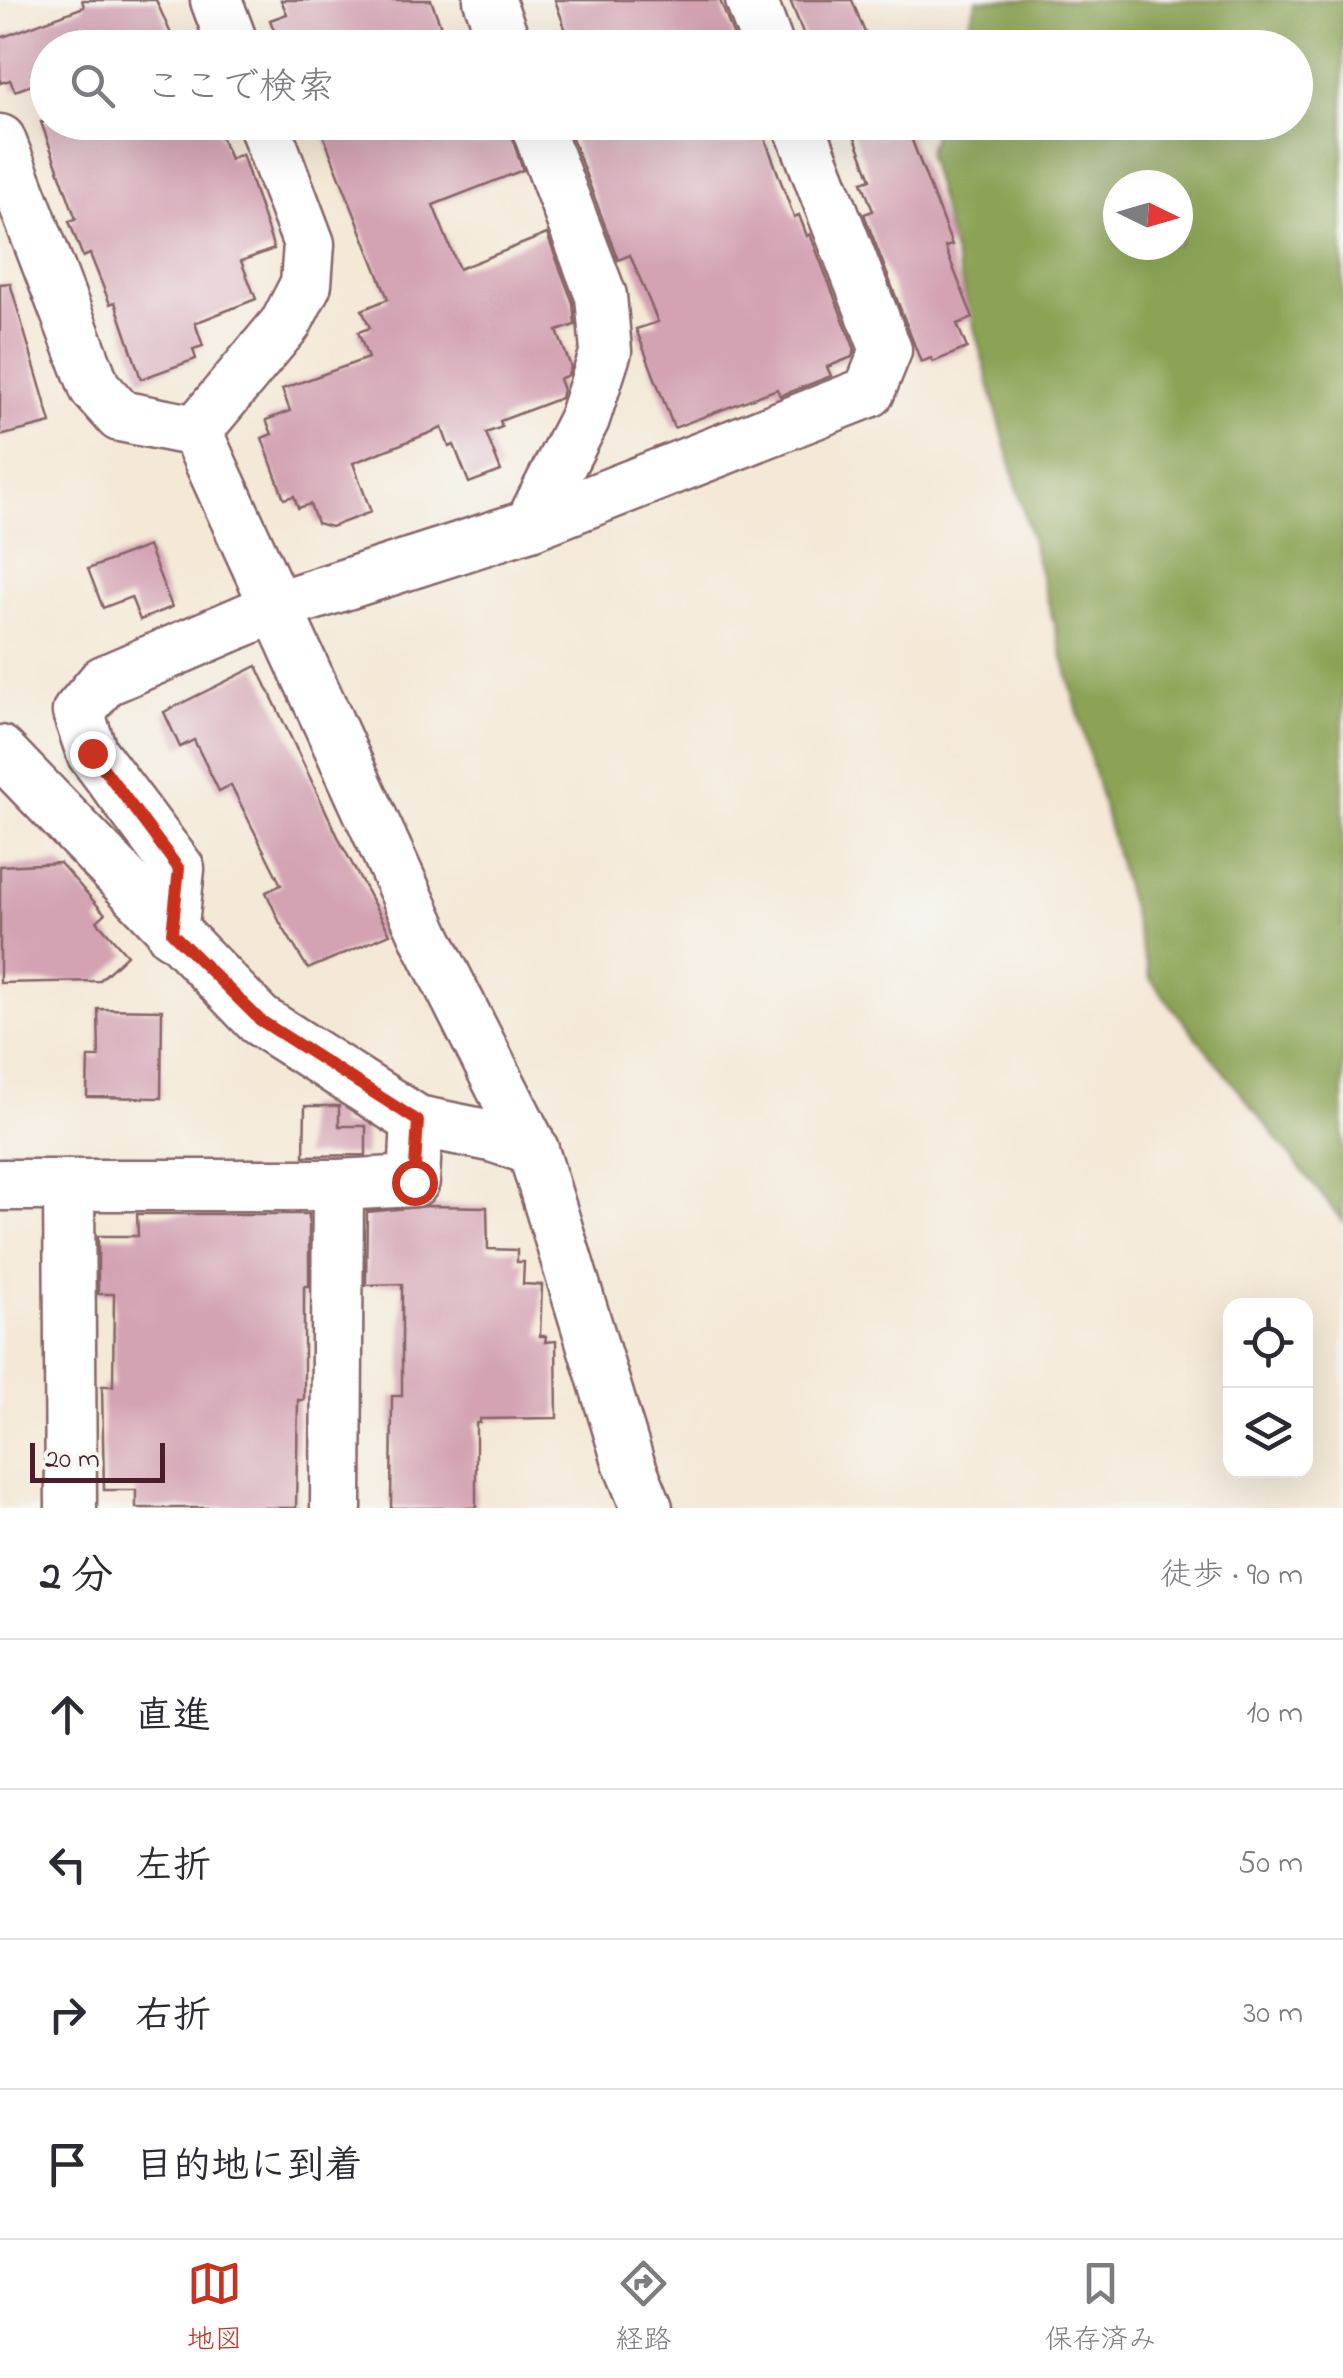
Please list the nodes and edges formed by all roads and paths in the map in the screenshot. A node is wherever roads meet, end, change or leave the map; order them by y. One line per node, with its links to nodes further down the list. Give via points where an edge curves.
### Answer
1 (216, 0): 4 (street)
2 (488, 0): 5 (street)
3 (751, 0): 6 (street)
4 (227, 30)
5 (500, 30)
6 (762, 30)
7 (0, 140): 11 (street, via 95,388 120,416)
8 (269, 140): 11 (street, via 309,244 306,284 286,324)
9 (542, 140): 12 (street, via 601,296 606,351 584,419)
10 (805, 140): 12 (street, via 886,350 869,392)
11 (196, 431): 13 (street)
12 (530, 525): 13 (street)
13 (278, 606): 15 (street, via 104,681 78,712 92,753 179,869); 17 (street, via 428,942)
14 (0, 751): 15 (street)
15 (172, 933): 16 (street, via 260,1020)
16 (418, 1121): 17 (street); 18 (street, via 414,1182)
17 (533, 1150): 23 (street)
18 (338, 1184): 20 (street); 22 (street)
19 (0, 1185): 20 (street)
20 (68, 1185): 21 (street)
21 (71, 1508)
22 (336, 1508)
23 (647, 1508)

